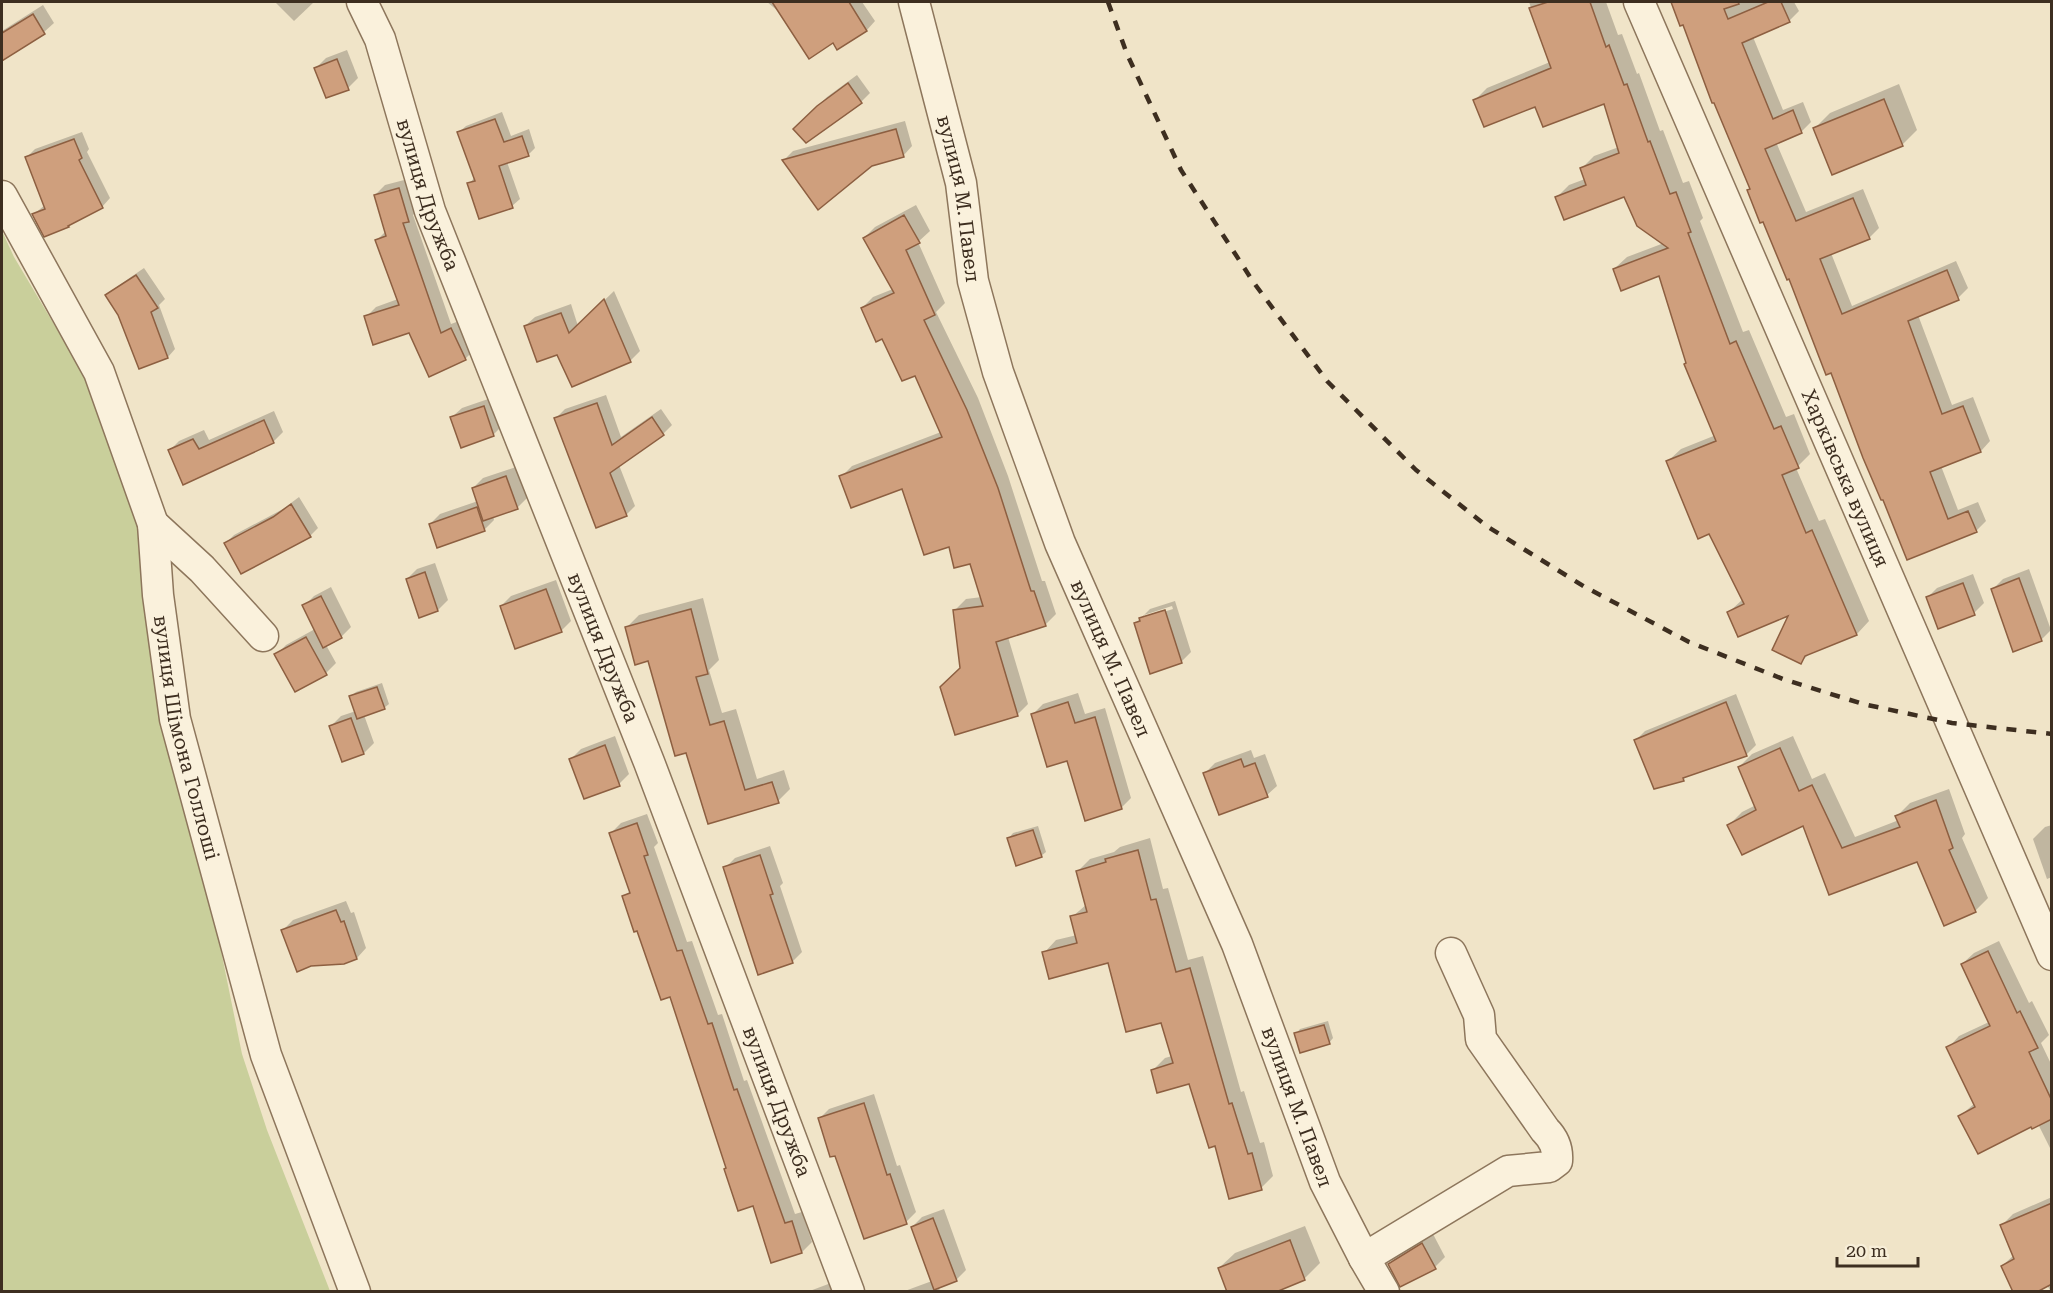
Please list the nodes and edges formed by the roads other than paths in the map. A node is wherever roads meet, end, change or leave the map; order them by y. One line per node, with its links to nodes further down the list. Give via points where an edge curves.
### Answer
1 (362, 2): 11 (street, вулиця Дружба, via 380,39 430,211 649,762)
2 (914, 2): 9 (street, вулиця М. Павел, via 961,183 973,281 998,372 1060,543 1237,944 1325,1182)
3 (1639, 2): 8 (street, Харківська вулиця)
4 (2, 196): 5 (street, вулиця Шімона Голлоші, via 99,372)
5 (153, 524): 6 (street, via 202,569); 10 (street, вулиця Шімона Голлоші, via 175,719 266,1055)
6 (263, 636)
7 (1450, 953): 9 (street, via 1479,1015 1481,1039 1552,1138 1557,1161 1549,1167 1508,1171)
8 (2052, 955)
9 (1364, 1258): 12 (street, вулиця М. Павел)
10 (355, 1292)
11 (849, 1292)
12 (1384, 1292)

